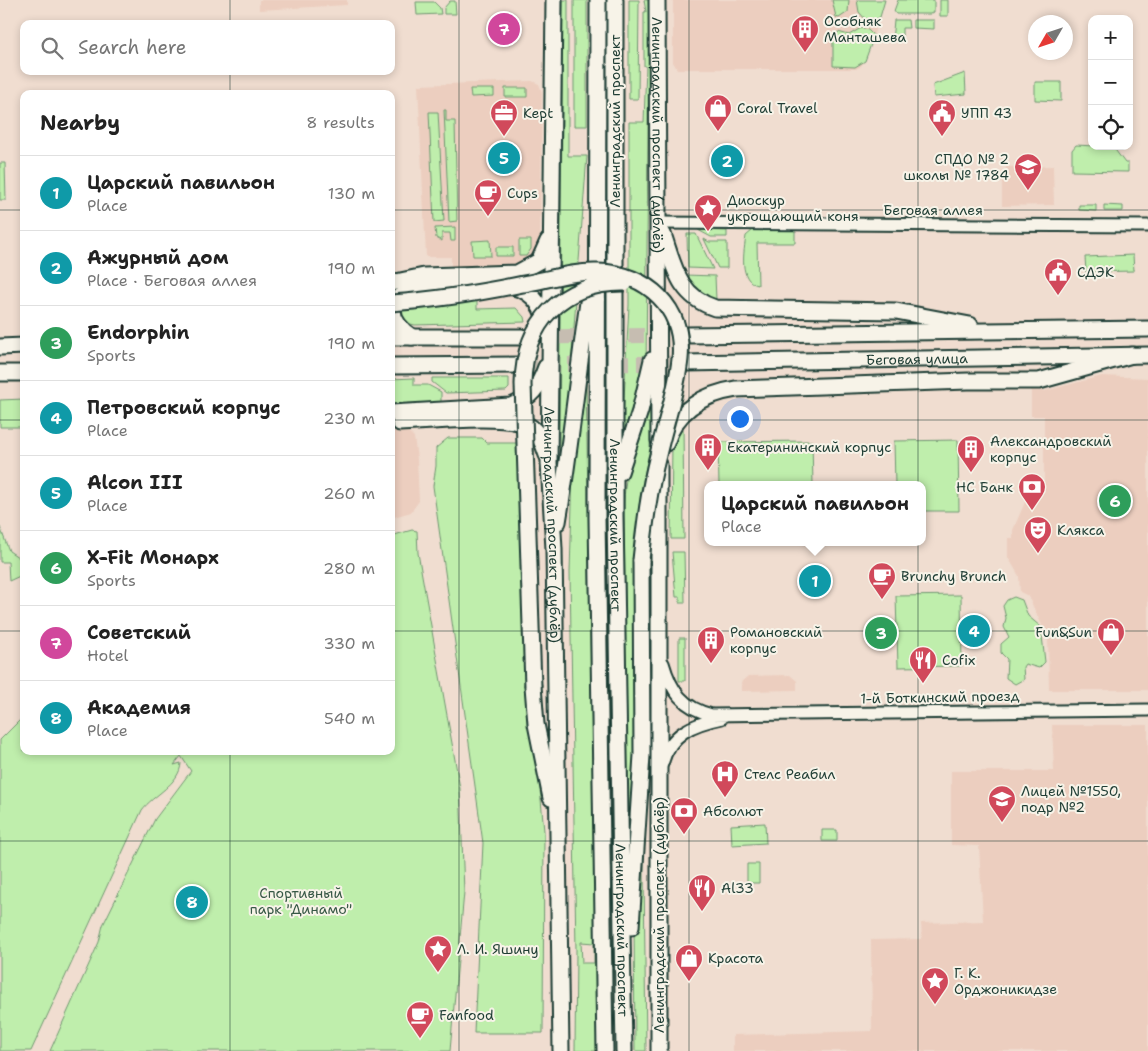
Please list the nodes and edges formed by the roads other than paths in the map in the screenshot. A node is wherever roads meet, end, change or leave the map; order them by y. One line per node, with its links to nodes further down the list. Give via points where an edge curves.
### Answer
1 (554, 0): 7 (main road, Ленинградский проспект (дублёр))
2 (598, 0): 8 (main road, Ленинградский проспект)
3 (615, 0): 36 (main road, Ленинградский проспект)
4 (657, 0): 5 (main road, Ленинградский проспект (дублёр))
5 (659, 223): 6 (street, Беговая аллея); 11 (main road, Ленинградский проспект (дублёр)); 16 (main road, Беговая улица, via 682,285 698,301 715,308 909,312 969,325)
6 (1148, 226)
7 (551, 232): 9 (main road, via 539,260 517,273 424,276); 21 (main road, Ленинградский проспект (дублёр))
8 (598, 236): 37 (main road); 47 (main road, Ленинградский проспект, via 597,518)
9 (395, 282)
10 (643, 285): 13 (main road, bridge, via 626,277 591,272 460,296); 41 (main road, bridge, via 664,300 674,316 680,333 681,352 650,492 642,553); 43 (main road, bridge, via 606,282 568,296 539,323 526,354 523,384 533,686 536,724)
11 (659, 299): 35 (main road, Ленинградский проспект (дублёр)); 36 (main road, via 650,373 621,470)
12 (395, 301): 21 (main road, via 408,290 421,288 518,287 535,299 541,308)
13 (395, 303)
14 (395, 319): 19 (main road)
15 (1148, 329): 16 (main road, Беговая улица)
16 (1051, 331): 17 (main road, Беговая улица)
17 (686, 335)
18 (395, 337): 19 (main road)
19 (412, 337): 20 (main road)
20 (522, 337)
21 (550, 341): 26 (main road, Ленинградский проспект (дублёр))
22 (20, 346): 23 (main road)
23 (0, 347)
24 (1132, 355): 25 (main road, Беговая улица); 27 (main road, Беговая улица); 35 (main road, via 1039,380 746,388 717,392 694,404 673,425)
25 (1148, 355)
26 (549, 358): 32 (main road, via 536,390 527,400 512,406); 34 (main road, Ленинградский проспект (дублёр))
27 (686, 362)
28 (522, 365): 29 (main road)
29 (395, 366)
30 (0, 373): 31 (main road)
31 (20, 373)
32 (395, 413)
33 (395, 424): 34 (main road, via 515,422 536,432)
34 (549, 463): 37 (main road, Ленинградский проспект (дублёр))
35 (659, 473): 38 (main road, Ленинградский проспект (дублёр))
36 (615, 516): 45 (main road, Ленинградский проспект)
37 (554, 549): 43 (main road, Ленинградский проспект (дублёр))
38 (660, 649): 40 (street, 1-й Боткинский проезд, via 668,680 685,704 700,712); 42 (main road, Ленинградский проспект (дублёр))
39 (1148, 710): 40 (street, 1-й Боткинский проезд)
40 (732, 716): 42 (street, 1-й Боткинский проезд, via 697,724 673,739 663,758)
41 (642, 755): 44 (main road); 45 (main road, via 629,971)
42 (658, 783): 44 (main road, Ленинградский проспект (дублёр))
43 (559, 837): 46 (main road, Ленинградский проспект (дублёр))
44 (658, 901): 49 (main road, Ленинградский проспект (дублёр))
45 (623, 1011): 48 (main road, Ленинградский проспект)
46 (561, 1051)
47 (605, 1051)
48 (624, 1051)
49 (659, 1051)

